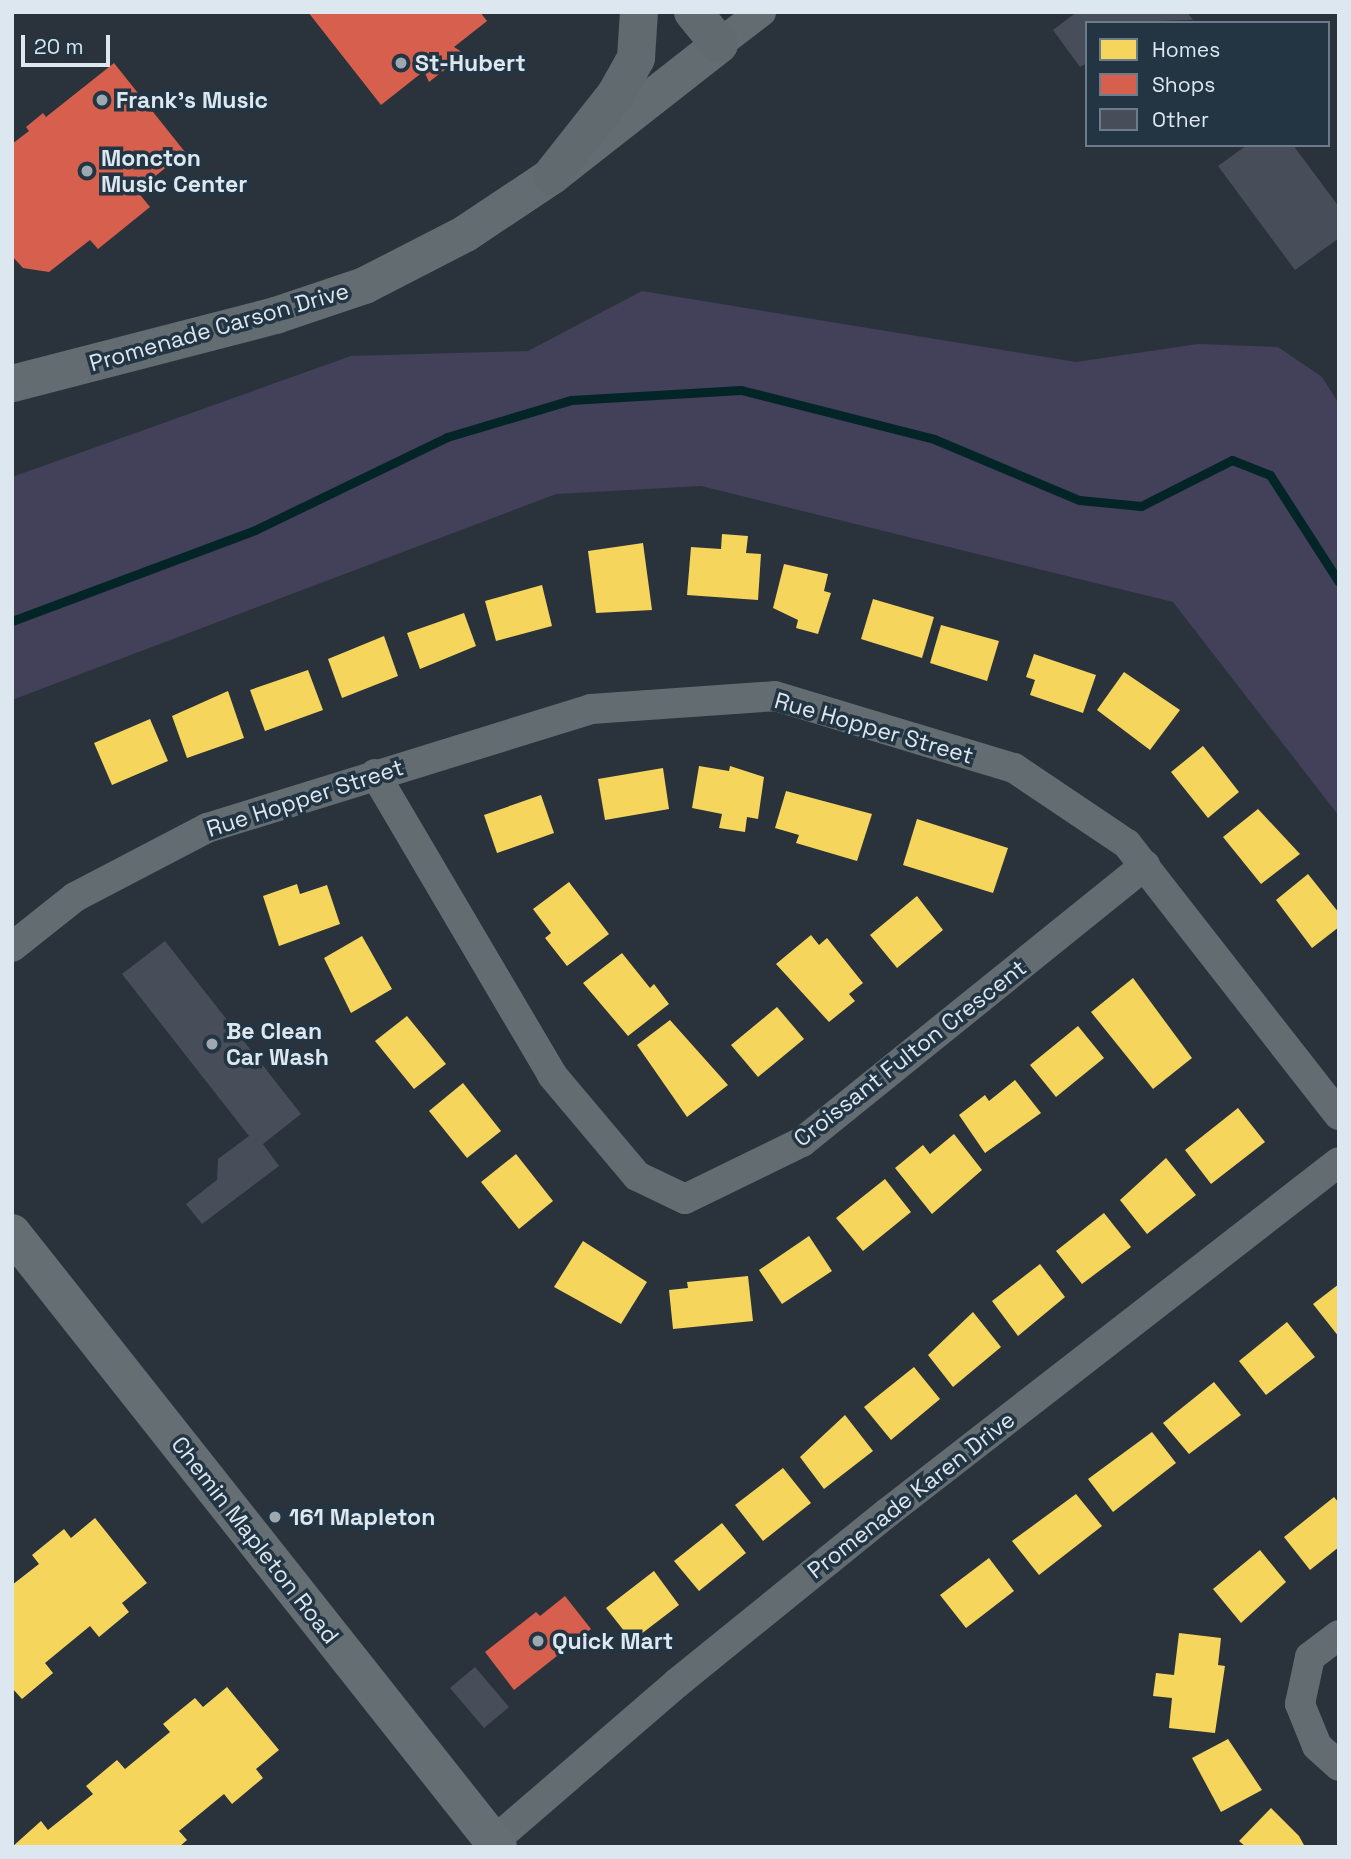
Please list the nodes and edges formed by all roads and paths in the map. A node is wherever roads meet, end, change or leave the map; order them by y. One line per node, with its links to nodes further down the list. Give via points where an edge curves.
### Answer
1 (639, 12): 5 (highway, via 636,58 617,94)
2 (693, 12): 4 (highway)
3 (761, 12): 4 (street, Promenade Carson Drive)
4 (719, 44): 5 (street, Promenade Carson Drive)
5 (552, 175): 6 (street, Promenade Carson Drive, via 465,233 364,285 275,315)
6 (12, 383)
7 (375, 774): 8 (street, Rue Hopper Street, via 591,709 775,696 1014,768 1127,844); 8 (street, Croissant Fulton Crescent, via 552,1075 637,1176 685,1199 802,1142); 9 (street, Rue Hopper Street, via 207,828 75,897)
8 (1145, 865): 10 (street, Rue Hopper Street)
9 (12, 947)
10 (1339, 1115)
11 (1339, 1162): 15 (street, Promenade Karen Drive, via 887,1513 677,1683)
12 (12, 1233): 15 (main road, Chemin Mapleton Road)
13 (1339, 1635): 14 (street, via 1310,1657 1300,1704 1317,1746)
14 (1339, 1766)
15 (496, 1844)

